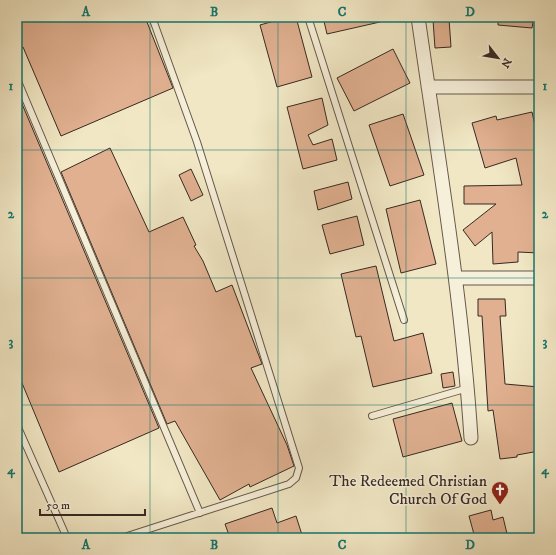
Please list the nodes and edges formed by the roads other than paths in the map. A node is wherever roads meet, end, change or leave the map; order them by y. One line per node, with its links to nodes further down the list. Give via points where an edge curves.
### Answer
1 (152, 17): 14 (lane, via 197,142 299,468 296,478 289,484)
2 (308, 17): 9 (lane)
3 (418, 17): 6 (street)
4 (17, 79): 14 (lane)
5 (539, 87): 6 (street)
6 (428, 88): 7 (street)
7 (457, 278): 8 (street); 10 (street)
8 (539, 278)
9 (404, 320)
10 (468, 388): 11 (lane); 13 (street)
11 (372, 416)
12 (17, 425): 15 (lane)
13 (471, 438)
14 (200, 513): 16 (lane)
15 (67, 538)
16 (121, 538)

